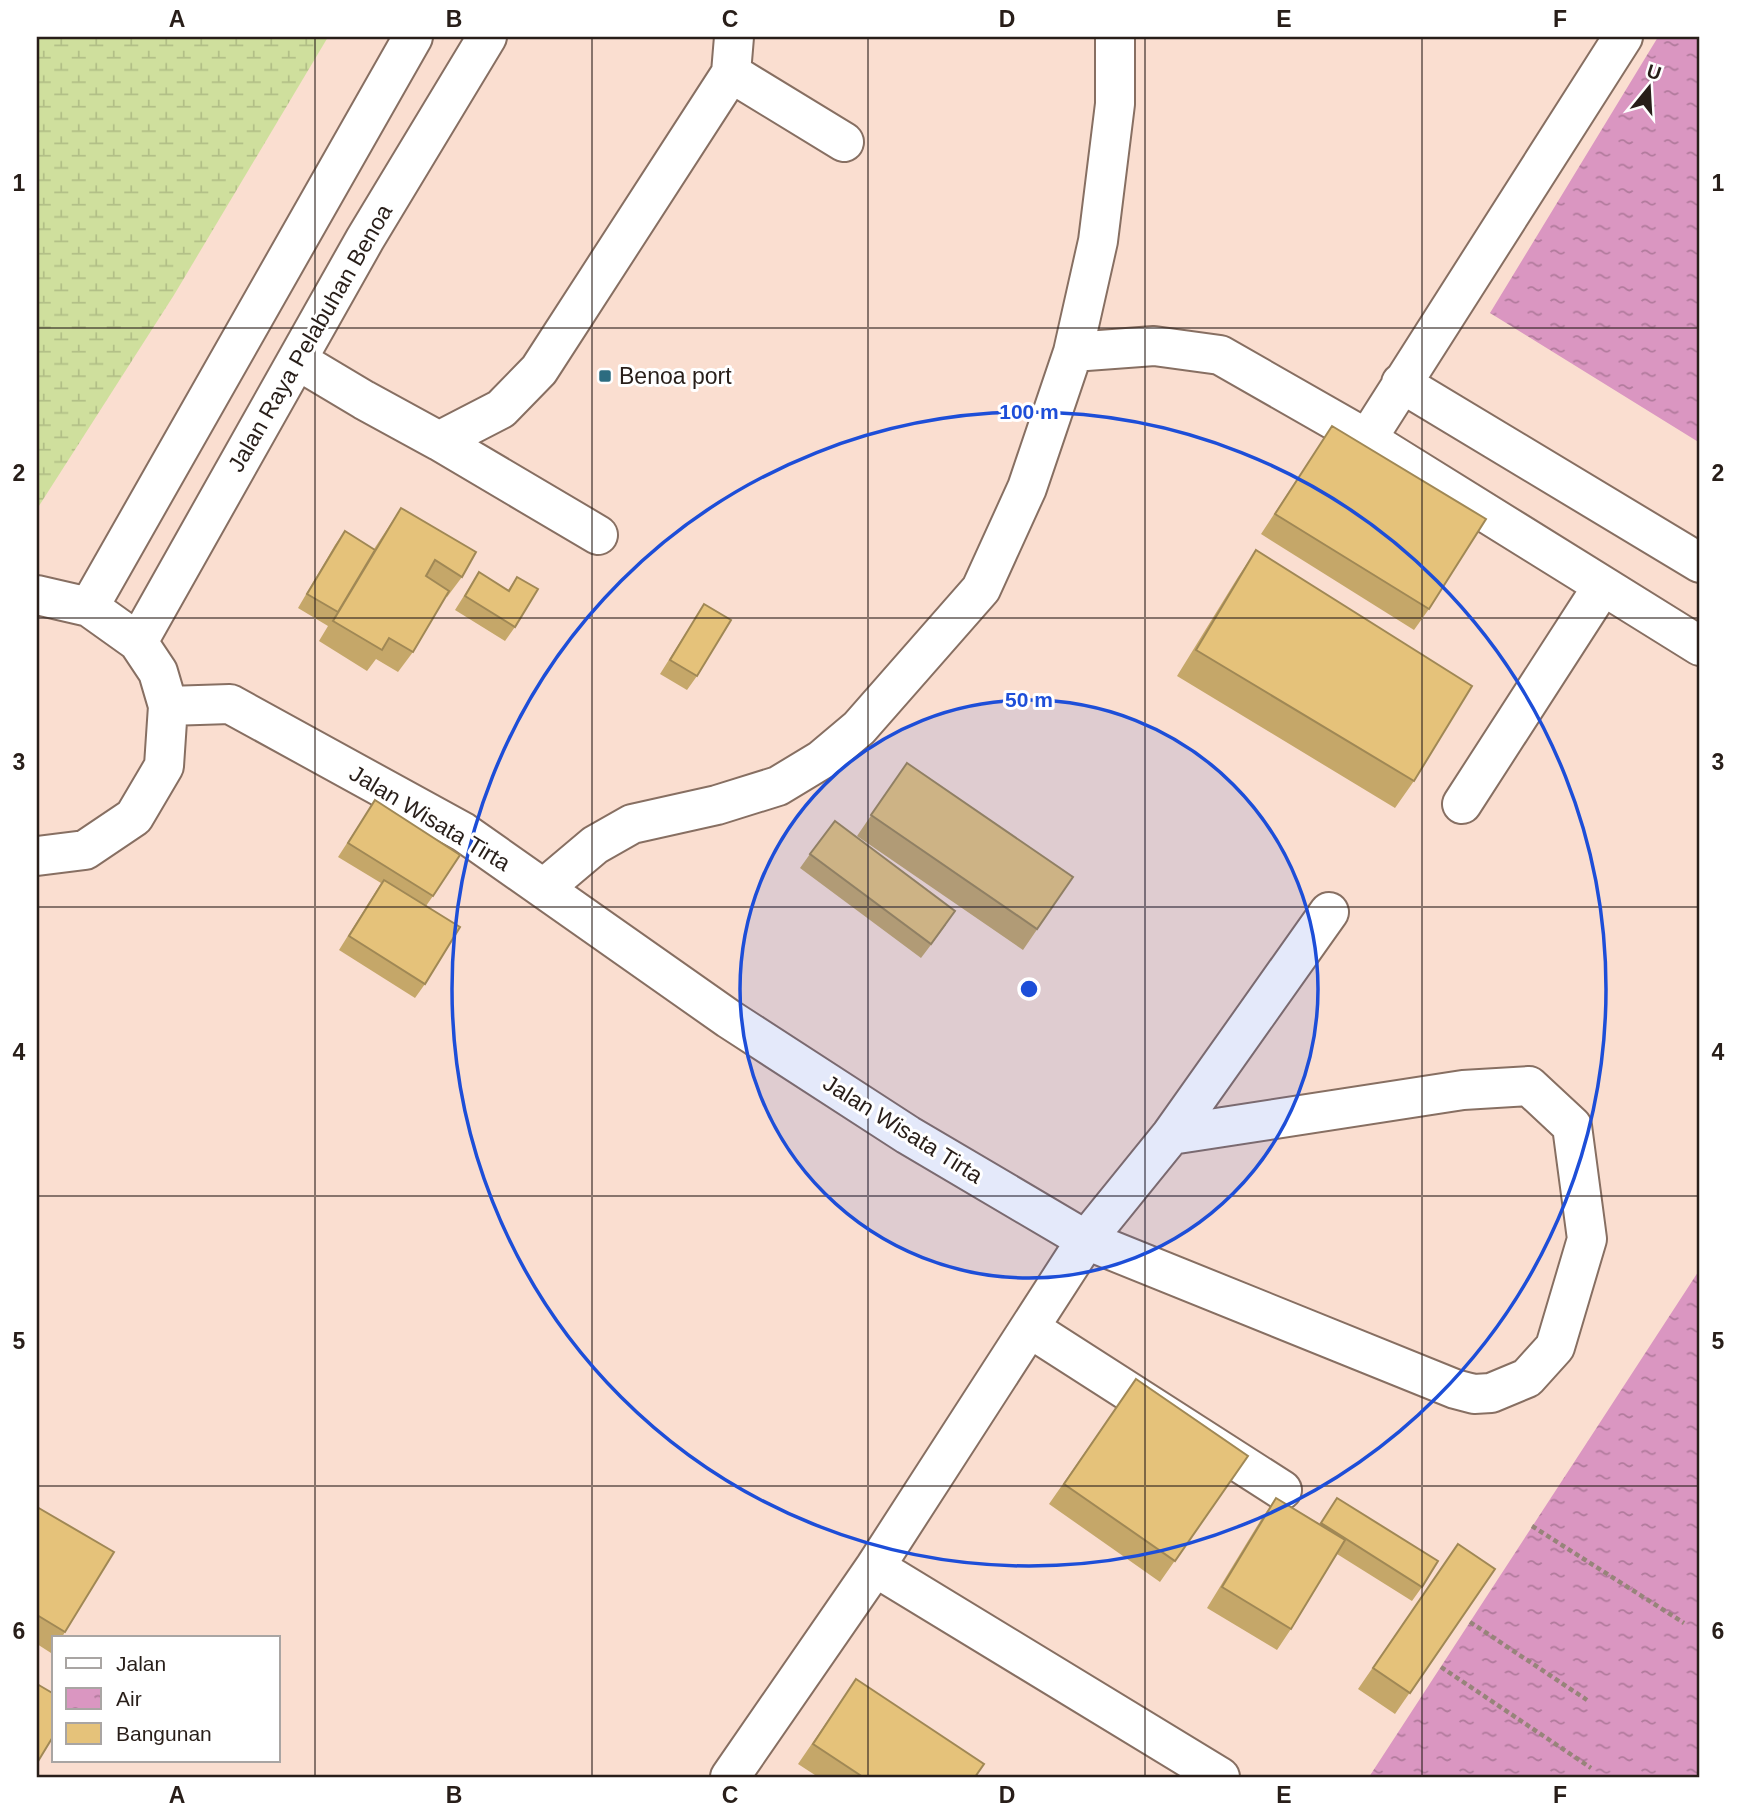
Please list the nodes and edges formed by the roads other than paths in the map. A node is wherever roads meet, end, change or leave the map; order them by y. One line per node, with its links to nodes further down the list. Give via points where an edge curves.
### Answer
1 (413, 37): 16 (street)
2 (487, 37): 8 (street, Jalan Raya Pelabuhan Benoa)
3 (1115, 37): 7 (street, via 1115,104 1098,241)
4 (1623, 37): 9 (street)
5 (732, 55): 6 (street); 11 (street, via 539,370 501,409)
6 (844, 142)
7 (1073, 352): 10 (street, via 1154,346 1220,355); 22 (street, via 1027,488 981,589 859,728 821,760 778,786 632,824 595,845)
8 (298, 360): 11 (street); 17 (street, Jalan Raya Pelabuhan Benoa)
9 (1401, 383): 10 (street); 13 (street)
10 (1367, 439): 14 (street)
11 (439, 441): 12 (street)
12 (598, 535)
13 (1700, 564)
14 (1602, 587): 18 (street); 20 (street)
15 (37, 596): 16 (street)
16 (89, 607): 17 (street)
17 (138, 642): 19 (street, via 158,672)
18 (1700, 646)
19 (168, 706): 21 (street, via 164,766 134,817 85,850); 22 (street, Jalan Wisata Tirta, via 230,704 463,832)
20 (1462, 804)
21 (37, 856)
22 (544, 888): 25 (street, Jalan Wisata Tirta, via 740,1026 908,1135)
23 (1329, 912): 24 (street)
24 (1171, 1135): 25 (street); 25 (street, Jalan Wisata Tirta, via 1463,1090 1529,1086 1572,1126 1587,1239 1555,1347 1527,1378 1491,1394 1474,1394)
25 (1086, 1240): 26 (street)
26 (1031, 1329): 27 (street); 28 (street)
27 (1282, 1490)
28 (875, 1567): 29 (street); 30 (street)
29 (730, 1777)
30 (1220, 1777)

